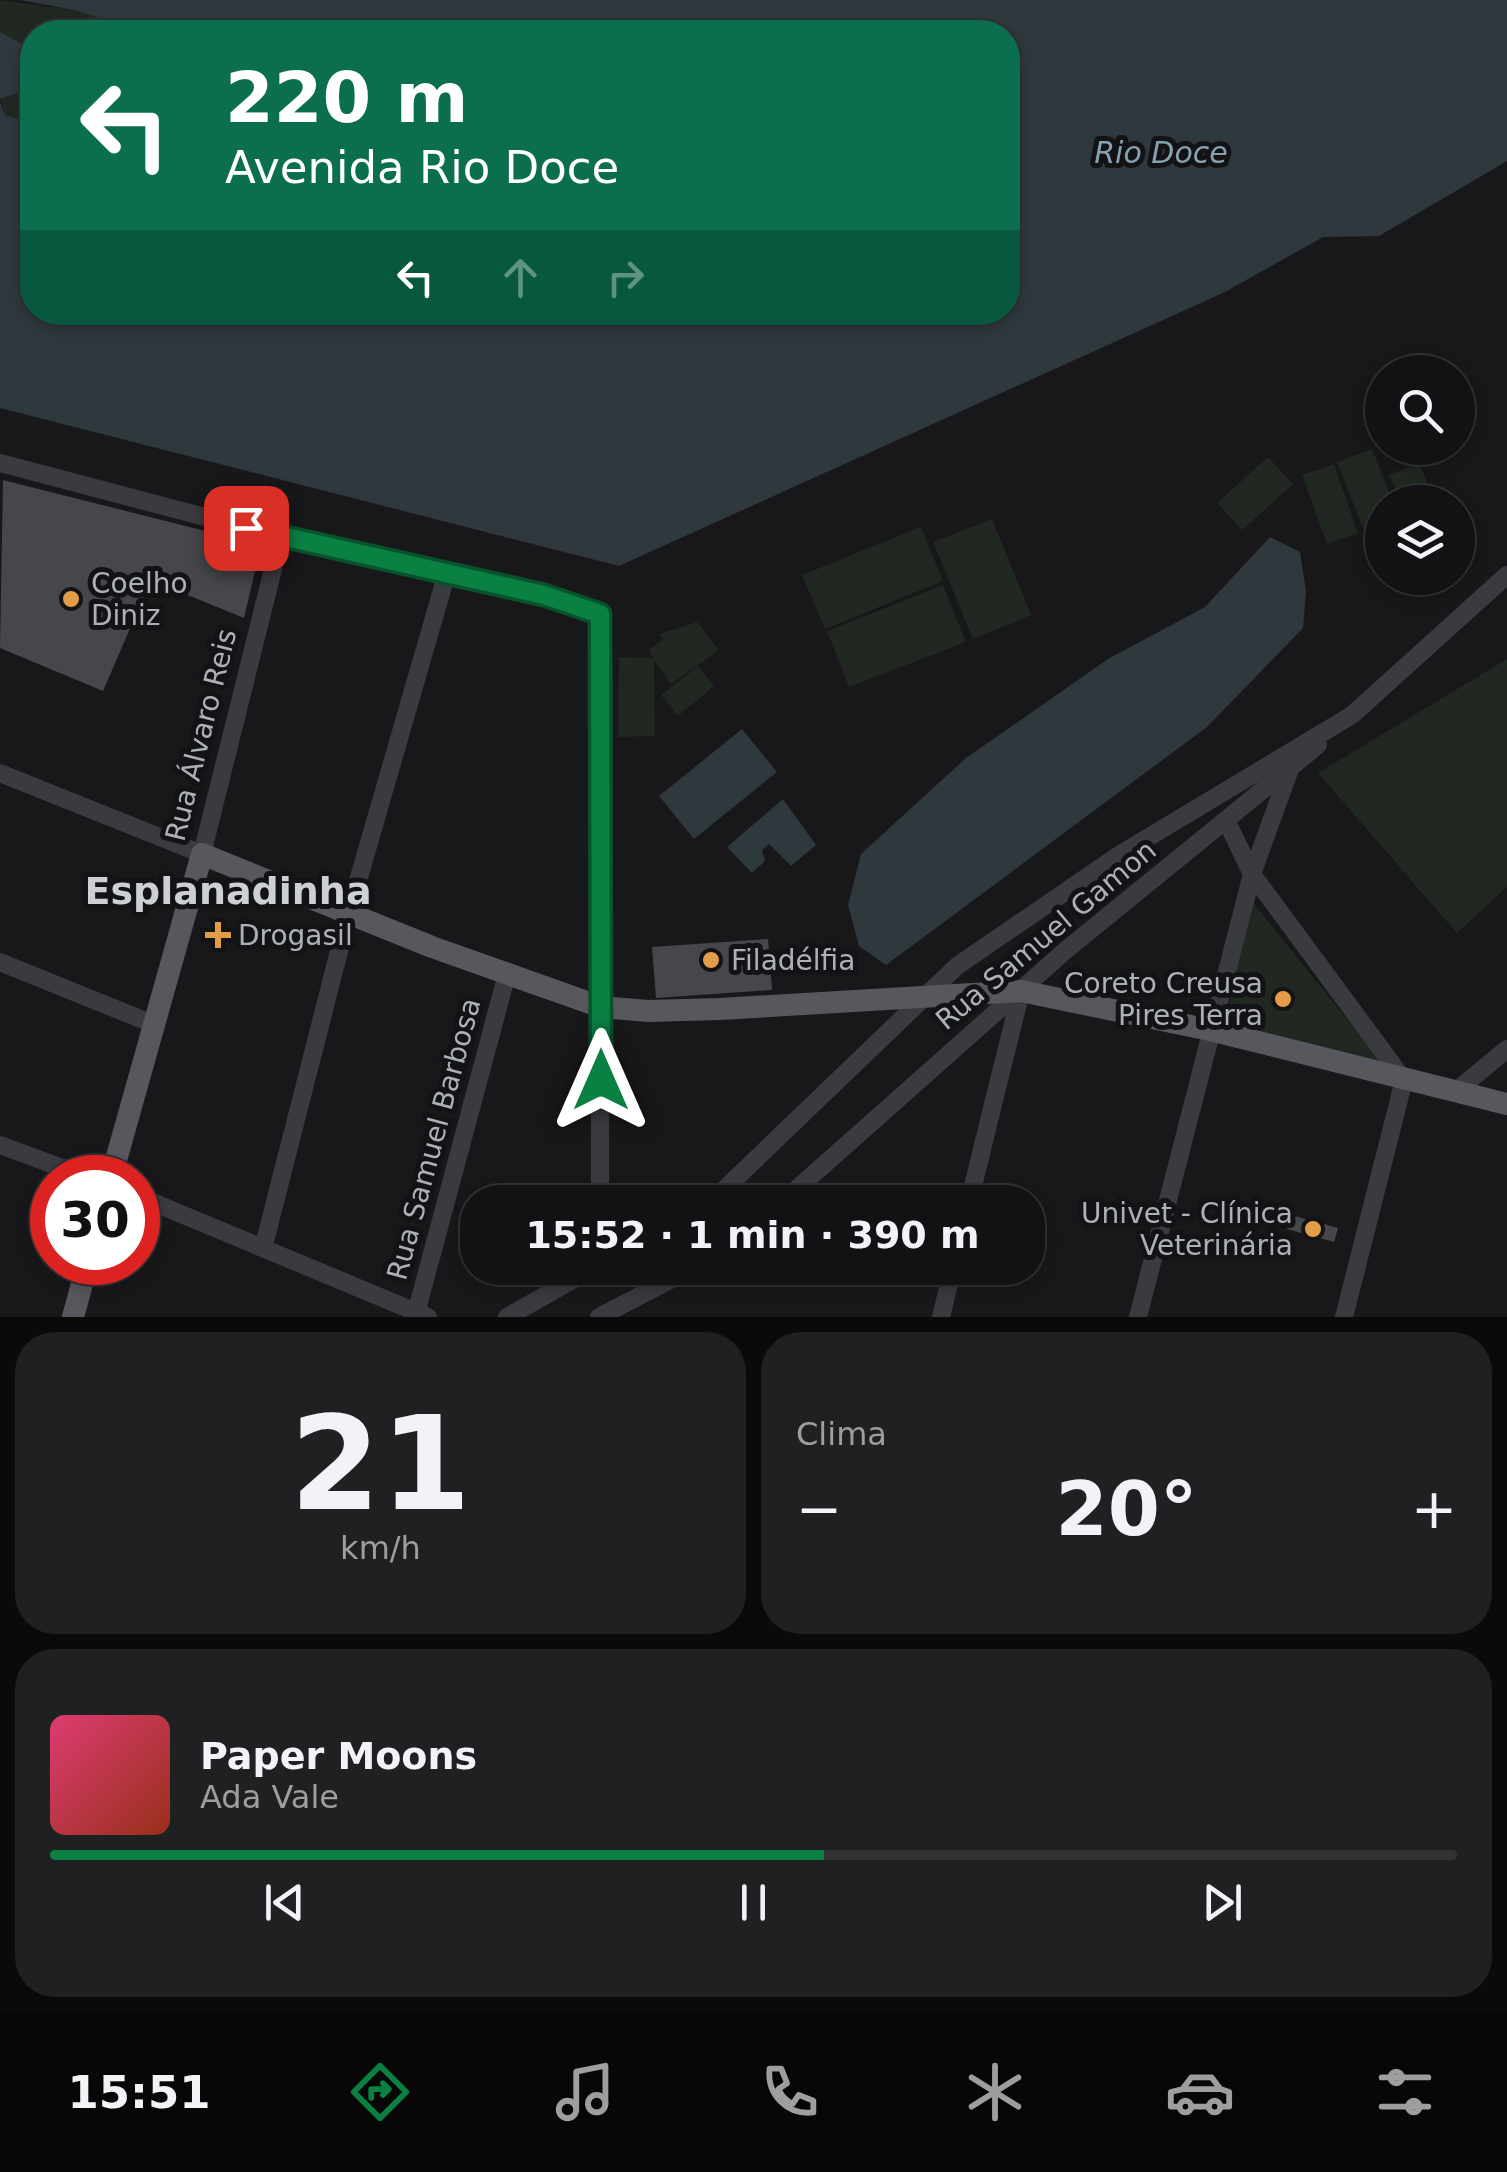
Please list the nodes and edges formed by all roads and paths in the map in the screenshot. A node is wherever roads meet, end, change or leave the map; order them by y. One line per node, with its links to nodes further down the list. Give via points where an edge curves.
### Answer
1 (0, 463): 2 (street)
2 (281, 537): 4 (street); 9 (street, Rua Álvaro Reis)
3 (1507, 574): 5 (street)
4 (446, 576): 11 (street); 15 (street, via 544,595 600,614)
5 (1352, 716): 6 (street, Rua Samuel Gamon); 26 (street, via 1118,854 957,966)
6 (1290, 768): 8 (street, Rua Samuel Gamon); 10 (street)
7 (0, 773): 9 (street)
8 (1226, 820): 10 (street); 14 (street, Rua Samuel Gamon)
9 (202, 854): 11 (main road); 16 (main road, Rua Álvaro Reis)
10 (1252, 874): 17 (street); 19 (street)
11 (348, 912): 13 (main road); 30 (street)
12 (0, 962): 16 (street)
13 (507, 974): 15 (main road); 35 (street, Rua Samuel Barbosa)
14 (1021, 990): 15 (main road, via 720,1009); 17 (main road); 27 (street, Rua Samuel Gamon); 28 (street)
15 (601, 1007): 25 (street)
16 (153, 1024): 23 (main road, Rua Álvaro Reis)
17 (1210, 1030): 19 (main road); 40 (street)
18 (1507, 1050): 20 (street)
19 (1404, 1080): 20 (main road); 41 (street)
20 (1454, 1092): 21 (main road)
21 (1507, 1104)
22 (0, 1145): 24 (street)
23 (118, 1155)
24 (30, 1156)
25 (600, 1185)
26 (729, 1185)
27 (801, 1185)
28 (973, 1185)
29 (160, 1205): 30 (street)
30 (264, 1245): 35 (street)
31 (82, 1285): 36 (main road)
32 (564, 1285): 37 (street)
33 (660, 1285): 38 (street)
34 (949, 1285): 39 (street)
35 (420, 1315)
36 (73, 1317)
37 (507, 1317)
38 (598, 1317)
39 (941, 1317)
40 (1138, 1317)
41 (1344, 1317)

